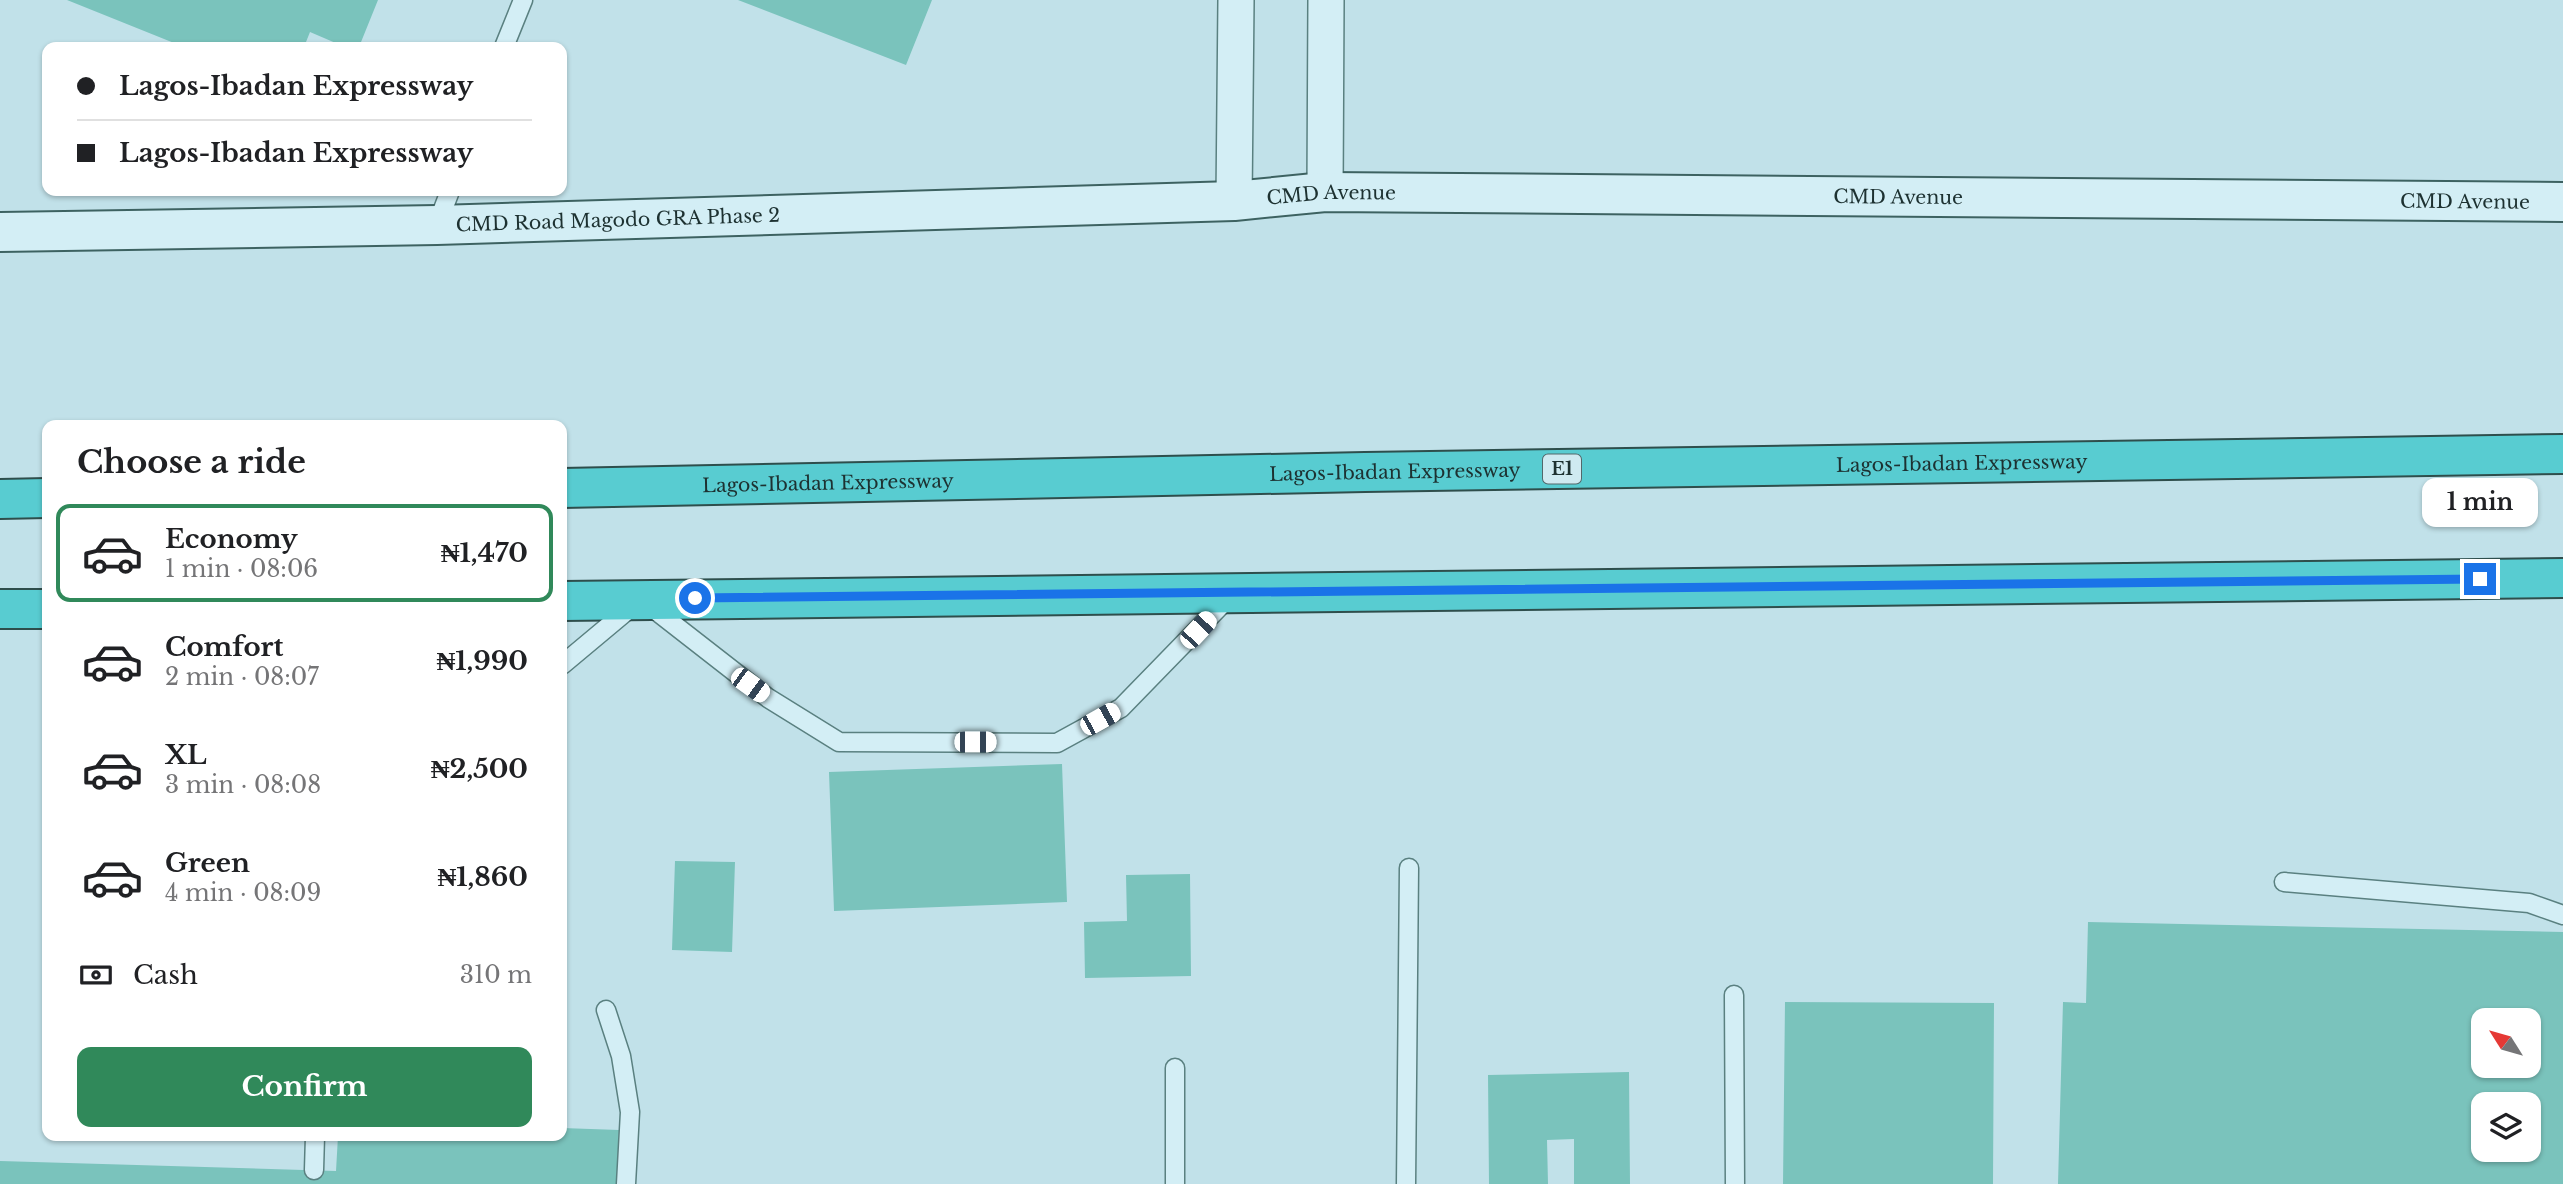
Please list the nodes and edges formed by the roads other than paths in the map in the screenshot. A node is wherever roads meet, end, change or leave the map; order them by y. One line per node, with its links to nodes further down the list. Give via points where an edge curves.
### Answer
1 (523, 0): 4 (lane)
2 (1236, 0): 6 (street)
3 (1326, 0): 5 (street)
4 (506, 42)
5 (1325, 192): 6 (street, CMD Avenue); 7 (street, CMD Avenue)
6 (1234, 201): 8 (street, CMD Road Magodo GRA Phase 2)
7 (2563, 202)
8 (444, 208): 9 (street, CMD Road Magodo GRA Phase 2)
9 (0, 232)
10 (2563, 454): 11 (highway, Lagos-Ibadan Expressway / E1)
11 (567, 488)
12 (42, 498): 13 (highway)
13 (0, 499)
14 (2563, 578): 15 (highway)
15 (1235, 591): 16 (highway); 16 (lane, via 1121,708 1057,743 839,741 768,698)
16 (640, 599): 17 (highway); 20 (lane)
17 (567, 601)
18 (0, 609): 19 (highway)
19 (42, 609)
20 (567, 661)
21 (1409, 869): 31 (lane)
22 (2284, 881): 23 (lane, via 2529,903)
23 (2563, 915)
24 (1734, 995): 32 (lane)
25 (606, 1010): 29 (lane, via 621,1056 630,1112)
26 (1175, 1068): 30 (lane)
27 (315, 1141): 28 (lane)
28 (314, 1170)
29 (626, 1184)
30 (1175, 1184)
31 (1406, 1184)
32 (1735, 1184)

